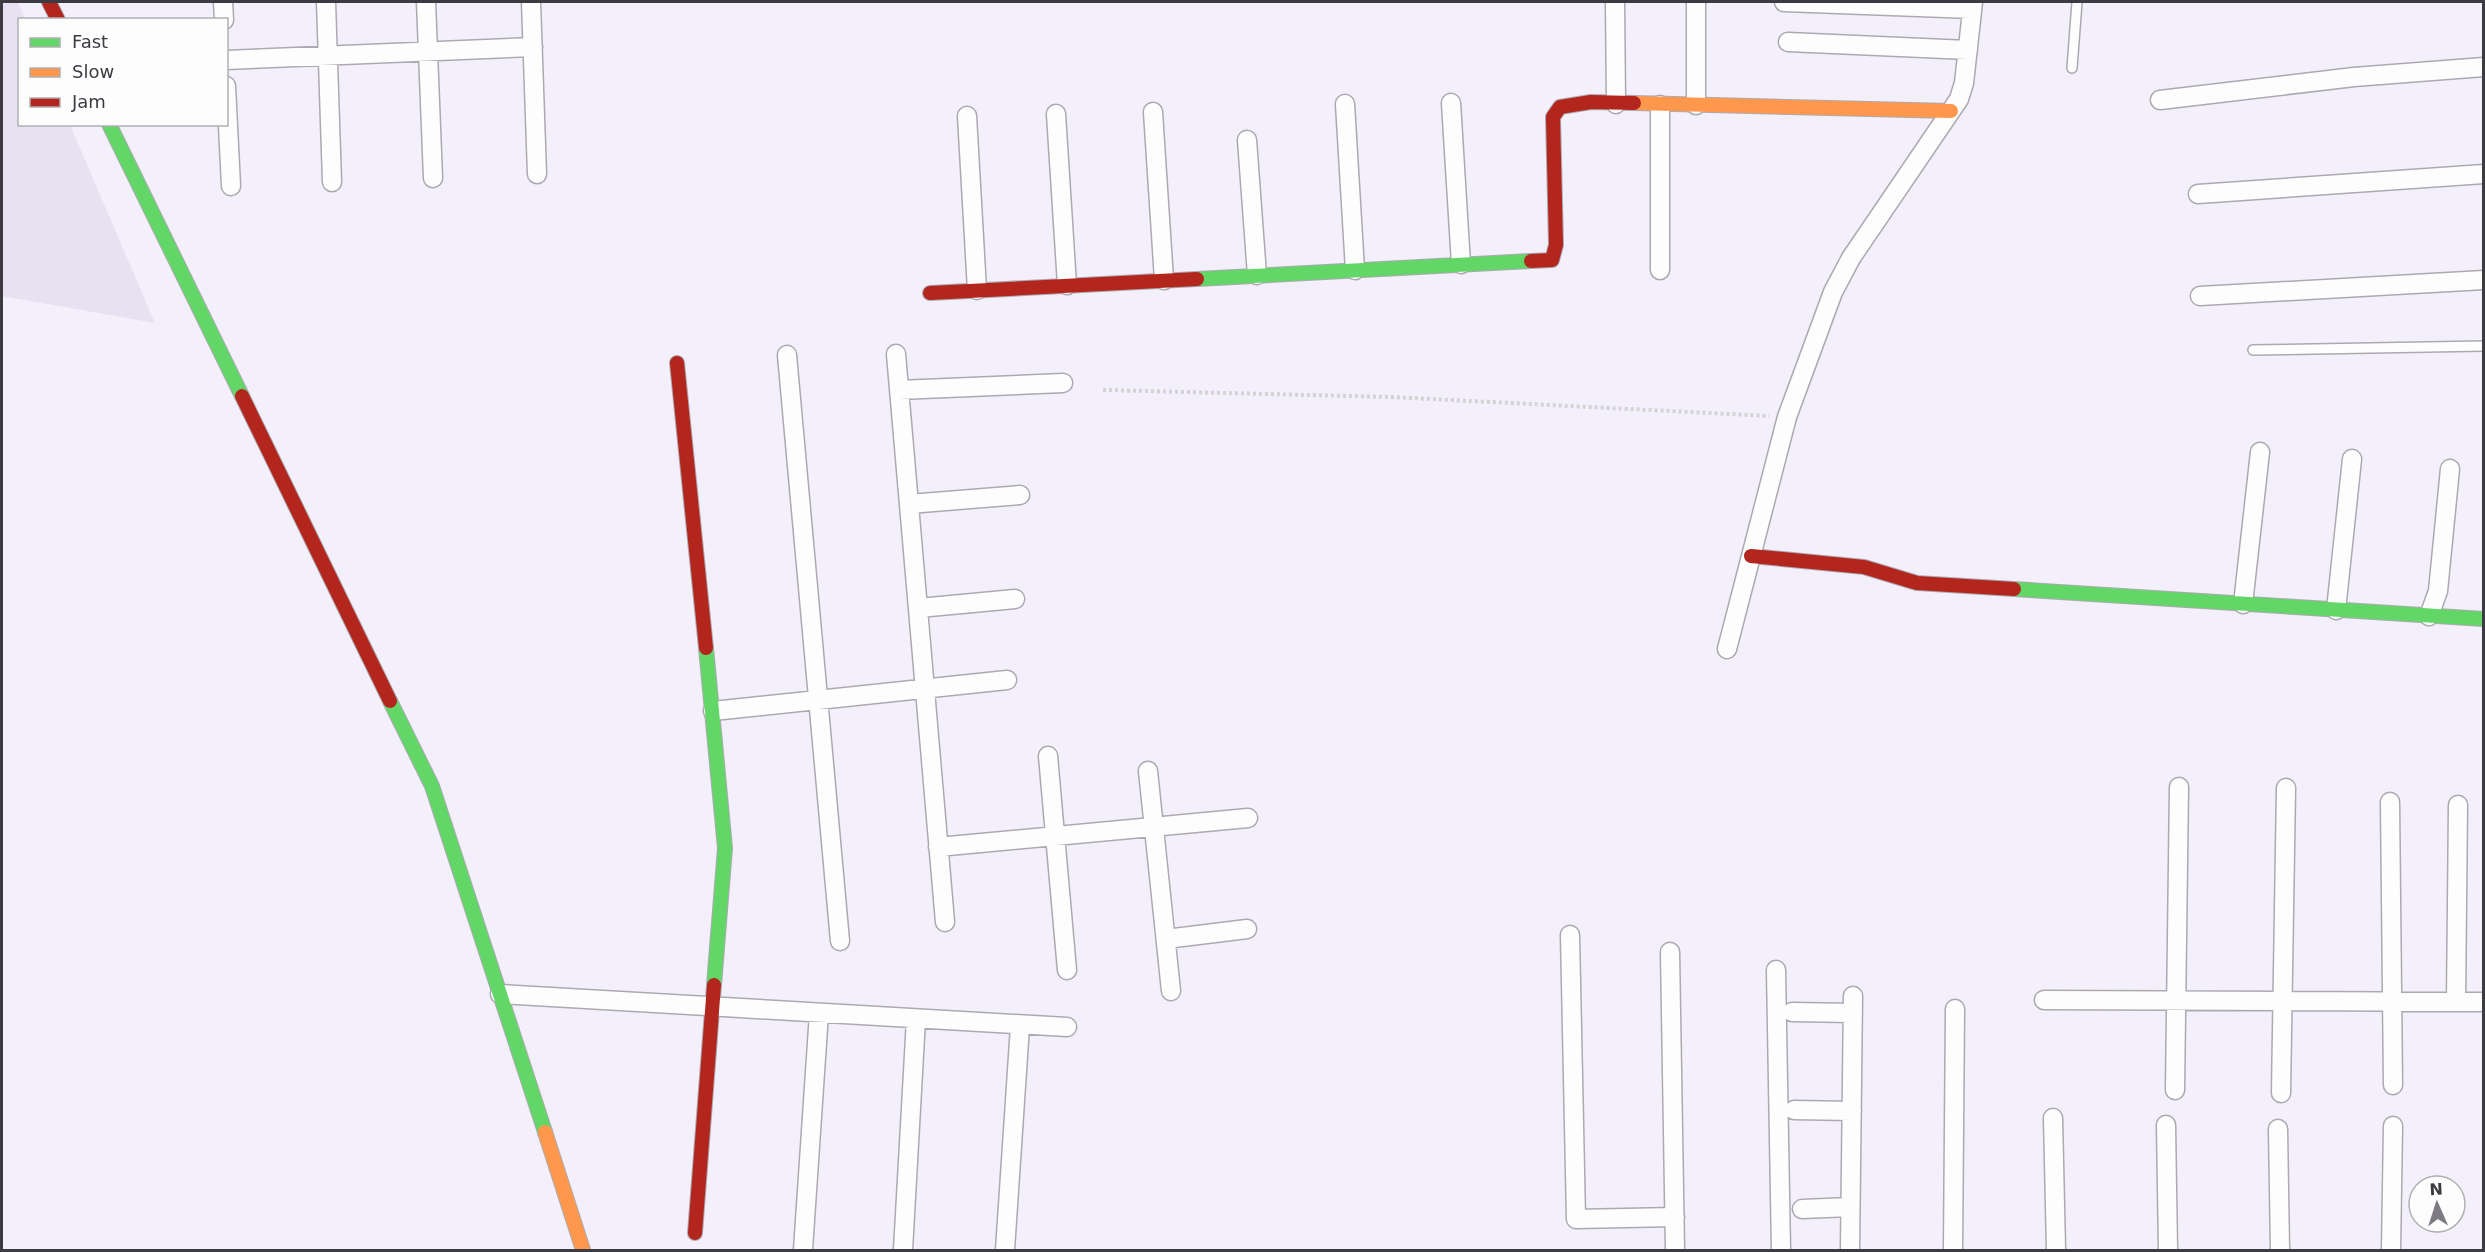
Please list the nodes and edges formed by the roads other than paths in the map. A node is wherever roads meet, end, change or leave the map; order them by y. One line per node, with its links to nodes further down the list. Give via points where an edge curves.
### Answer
1 (49, 2): 11 (street)
2 (223, 2): 12 (street)
3 (326, 2): 17 (street)
4 (426, 2): 16 (street)
5 (531, 2): 14 (street)
6 (1615, 2): 24 (street)
7 (1696, 2): 26 (street)
8 (1784, 2): 10 (street)
9 (2078, 2): 19 (lane)
10 (1973, 5): 15 (street)
11 (57, 18)
12 (224, 18)
13 (1788, 42): 15 (street)
14 (533, 47): 16 (street); 34 (street)
15 (1968, 50): 27 (street, via 1964,83)
16 (428, 52): 17 (street); 36 (street)
17 (328, 56): 18 (street); 37 (street)
18 (228, 60)
19 (2072, 68)
20 (2484, 68): 21 (street, via 2354,77)
21 (2160, 100)
22 (1451, 103): 40 (street)
23 (1345, 104): 41 (street)
24 (1616, 104): 25 (street); 40 (street, via 1573,104 1560,107 1553,117 1557,245 1552,260)
25 (1660, 105): 26 (street); 42 (street)
26 (1696, 105): 27 (street)
27 (1951, 111): 62 (street, via 1841,273 1787,417)
28 (1153, 112): 44 (street)
29 (1056, 114): 46 (street)
30 (967, 116): 47 (street)
31 (110, 126): 93 (street, via 432,786)
32 (228, 126): 38 (street)
33 (1247, 140): 43 (street)
34 (537, 174)
35 (2484, 174): 39 (street)
36 (433, 178)
37 (332, 182)
38 (231, 186)
39 (2198, 194)
40 (1461, 264): 41 (street)
41 (1355, 270): 43 (street)
42 (1660, 270)
43 (1257, 275): 44 (street)
44 (1164, 280): 46 (street)
45 (2484, 280): 49 (street)
46 (1067, 285): 47 (street)
47 (977, 290): 48 (street)
48 (930, 293)
49 (2200, 296)
50 (2484, 346): 51 (lane)
51 (2253, 350)
52 (896, 354): 56 (street)
53 (787, 355): 72 (street)
54 (677, 363): 73 (street)
55 (1064, 383): 56 (street)
56 (899, 390): 61 (street)
57 (2260, 452): 64 (street)
58 (2352, 459): 66 (street)
59 (2450, 469): 67 (street, via 2438,591)
60 (1020, 495): 61 (street)
61 (909, 504): 65 (street)
62 (1751, 556): 64 (street, via 1864,567 1917,583); 69 (street)
63 (1015, 599): 65 (street)
64 (2243, 604): 66 (street)
65 (919, 608): 71 (street)
66 (2336, 610): 67 (street)
67 (2429, 616): 68 (street)
68 (2484, 620)
69 (1727, 649)
70 (1007, 680): 71 (street)
71 (926, 689): 72 (street); 83 (street)
72 (817, 698): 73 (street); 88 (street)
73 (713, 711): 100 (street, via 725,848)
74 (1048, 756): 82 (street)
75 (1148, 771): 81 (street)
76 (2179, 787): 95 (street)
77 (2286, 788): 96 (street)
78 (2390, 802): 97 (street)
79 (2458, 805): 98 (street)
80 (1248, 818): 81 (street)
81 (1154, 826): 82 (street); 87 (street)
82 (1055, 836): 83 (street); 90 (street)
83 (938, 847): 84 (street)
84 (945, 922)
85 (1247, 929): 87 (street)
86 (1570, 935): 118 (street, via 1576,1219)
87 (1166, 939): 92 (street)
88 (840, 941)
89 (1670, 952): 118 (street)
90 (1067, 970)
91 (1776, 970): 125 (street)
92 (1171, 990)
93 (500, 994): 100 (street); 120 (street)
94 (2044, 1000): 95 (street)
95 (2177, 1001): 96 (street); 108 (street)
96 (2283, 1001): 97 (street); 109 (street)
97 (2390, 1002): 98 (street); 107 (street)
98 (2456, 1002): 99 (street)
99 (2484, 1002)
100 (714, 1007): 103 (street); 119 (street)
101 (1955, 1010): 127 (street)
102 (1792, 1012): 111 (street, via 1853,1005)
103 (819, 1013): 104 (street); 121 (street)
104 (916, 1019): 105 (street); 122 (street)
105 (1020, 1026): 106 (street); 123 (street)
106 (1068, 1027)
107 (2393, 1085)
108 (2175, 1090)
109 (2282, 1093)
110 (1794, 1110): 111 (street)
111 (1852, 1111): 116 (street)
112 (2053, 1118): 128 (street)
113 (2166, 1125): 129 (street)
114 (2393, 1126): 131 (street)
115 (2278, 1129): 130 (street)
116 (1850, 1207): 117 (street); 126 (street)
117 (1802, 1209)
118 (1675, 1217): 124 (street)
119 (695, 1233)
120 (583, 1251)
121 (803, 1251)
122 (903, 1251)
123 (1005, 1251)
124 (1675, 1251)
125 (1781, 1251)
126 (1850, 1251)
127 (1953, 1251)
128 (2056, 1251)
129 (2168, 1251)
130 (2280, 1251)
131 (2391, 1251)

